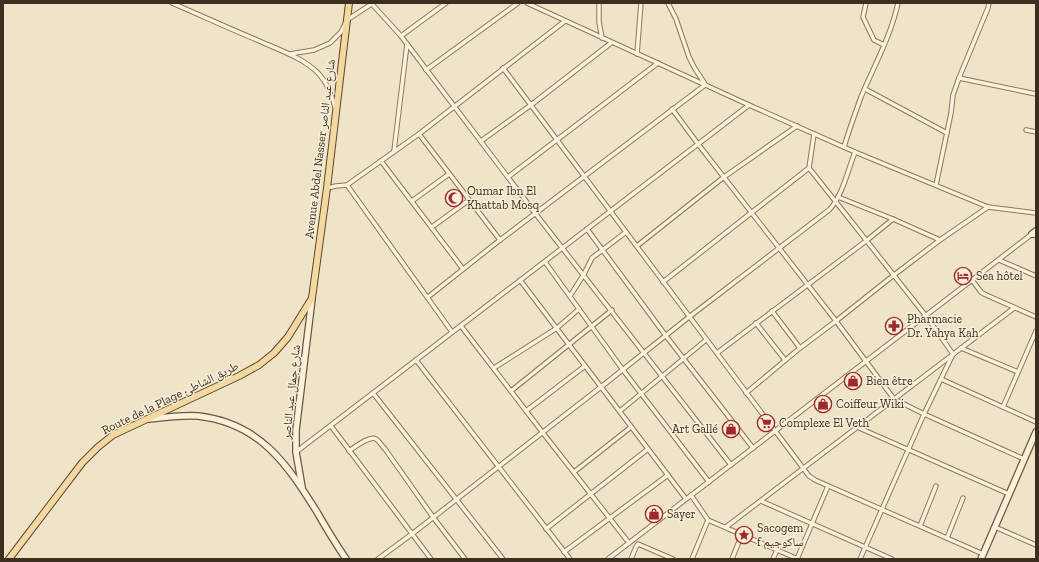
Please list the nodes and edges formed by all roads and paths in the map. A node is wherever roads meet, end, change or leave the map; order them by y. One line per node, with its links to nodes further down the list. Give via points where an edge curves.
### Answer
1 (172, 3): 20 (street)
2 (349, 3): 13 (main road, Avenue Abdel Nasser شارع عبد الناصر)
3 (372, 3): 13 (street); 15 (street)
4 (446, 3): 15 (street)
5 (518, 3): 24 (street)
6 (527, 3): 14 (street)
7 (599, 3): 16 (street)
8 (641, 3): 21 (street)
9 (668, 3): 26 (street, via 694,67)
10 (866, 3): 19 (street, via 863,17 874,40)
11 (898, 3): 19 (street)
12 (989, 3): 25 (street)
13 (347, 20): 20 (street, via 341,32 330,43 314,50); 33 (main road, Avenue Abdel Nasser شارع عبد الناصر)
14 (565, 21): 16 (street); 23 (street)
15 (401, 36): 18 (street)
16 (602, 38): 17 (street)
17 (611, 43): 21 (street); 29 (street)
18 (407, 44): 24 (street); 44 (street)
19 (884, 45): 27 (street)
20 (289, 54): 33 (street, via 318,73 328,88)
21 (637, 54): 22 (street)
22 (658, 64): 26 (street); 40 (street)
23 (503, 68): 29 (street); 30 (street)
24 (426, 70): 30 (street)
25 (958, 78): 28 (street); 37 (street)
26 (705, 85): 31 (street); 32 (street)
27 (865, 89): 37 (street); 43 (street)
28 (1036, 94)
29 (530, 104): 40 (street); 41 (street)
30 (454, 106): 38 (street); 41 (street)
31 (749, 106): 34 (street); 42 (street)
32 (672, 109): 42 (street); 49 (street)
33 (336, 112): 54 (main road, Avenue Abdel Nasser شارع عبد الناصر)
34 (796, 126): 39 (street); 51 (street)
35 (1026, 130): 36 (street)
36 (1036, 132)
37 (947, 133): 53 (street)
38 (419, 134): 44 (street); 48 (street)
39 (814, 134): 43 (street); 47 (street)
40 (557, 140): 49 (street); 50 (street)
41 (480, 141): 50 (street)
42 (698, 144): 51 (street); 60 (street)
43 (844, 147): 45 (street)
44 (394, 151): 46 (street)
45 (855, 152): 53 (street); 55 (street)
46 (382, 161): 52 (street); 57 (street)
47 (809, 168): 58 (street); 61 (street)
48 (449, 174): 56 (street); 57 (street)
49 (584, 176): 60 (street); 62 (street)
50 (508, 177): 62 (street)
51 (724, 177): 61 (street); 72 (street)
52 (347, 185): 54 (street); 87 (street)
53 (936, 185): 59 (street)
54 (327, 188): 88 (main road, Avenue Abdel Nasser شارع عبد الناصر)
55 (838, 197): 58 (street); 64 (street)
56 (469, 200): 65 (street); 69 (street)
57 (412, 201): 65 (street)
58 (836, 202): 71 (street); 74 (street)
59 (988, 206): 63 (street); 70 (street)
60 (610, 211): 66 (street); 67 (street)
61 (751, 212): 74 (street); 84 (street)
62 (536, 213): 69 (street); 73 (street)
63 (1036, 213)
64 (893, 219): 70 (street); 71 (street)
65 (432, 227): 78 (street)
66 (587, 229): 73 (street); 75 (street)
67 (626, 232): 72 (street); 75 (street)
68 (1035, 234): 76 (street)
69 (500, 240): 78 (street)
70 (940, 240): 80 (street)
71 (866, 241): 80 (street); 85 (street)
72 (637, 246): 84 (street)
73 (563, 247): 77 (street); 79 (street)
74 (778, 248): 85 (street); 94 (street)
75 (602, 250): 79 (street, via 592,258); 103 (street)
76 (999, 260): 81 (street); 83 (street)
77 (545, 262): 82 (street); 86 (street)
78 (463, 269): 87 (street)
79 (584, 274): 86 (street); 91 (street)
80 (894, 275): 93 (street); 96 (street)
81 (1036, 276)
82 (520, 280): 98 (street); 100 (street)
83 (972, 280): 89 (street, via 981,292); 93 (street)
84 (663, 282): 94 (street)
85 (807, 285): 92 (street); 96 (street)
86 (570, 296): 90 (street)
87 (428, 297): 102 (street)
88 (312, 298): 131 (main road, Route de la Plage طريق الشاطئ, via 288,336 274,353 259,365); 143 (main road, شارع جمال عبد الناصر, via 297,418)
89 (1014, 308): 95 (street); 107 (street)
90 (579, 310): 99 (street); 100 (street)
91 (612, 310): 99 (street); 108 (street)
92 (772, 311): 97 (street); 106 (street)
93 (926, 316): 110 (street); 114 (street)
94 (689, 317): 103 (street); 104 (street)
95 (1036, 317)
96 (836, 321): 106 (street); 114 (street)
97 (756, 323): 109 (street); 113 (street)
98 (461, 326): 102 (street); 116 (street)
99 (592, 327): 105 (street); 117 (street)
100 (557, 328): 105 (street); 116 (street)
101 (1036, 331): 118 (street)
102 (452, 332): 112 (street)
103 (666, 336): 108 (street); 111 (street)
104 (706, 340): 109 (street); 111 (street)
105 (569, 345): 115 (street); 122 (street)
106 (800, 348): 113 (street)
107 (961, 348): 110 (street); 118 (street)
108 (644, 352): 117 (street); 119 (street)
109 (717, 353): 125 (street)
110 (953, 354): 120 (street); 126 (street)
111 (684, 359): 119 (street); 139 (street)
112 (416, 360): 123 (street); 146 (street)
113 (785, 360): 125 (street)
114 (866, 362): 126 (street); 136 (street)
115 (585, 366): 121 (street); 129 (street)
116 (494, 368): 122 (street)
117 (623, 370): 121 (street); 124 (street)
118 (1018, 372): 127 (street)
119 (663, 376): 124 (street); 145 (street)
120 (941, 379): 127 (street); 130 (street)
121 (601, 387): 128 (street); 138 (street)
122 (511, 391): 129 (street)
123 (373, 393): 133 (street); 159 (street)
124 (641, 393): 128 (street); 150 (street)
125 (746, 393): 136 (street)
126 (894, 399): 130 (street); 135 (street)
127 (1003, 407): 132 (street)
128 (620, 411): 134 (street)
129 (526, 412): 138 (street)
130 (924, 414): 141 (street); 144 (street)
131 (146, 420): 153 (main road, شارع جمال عبد الناصر, via 197,416 233,424 265,444 285,465); 179 (main road, Route de la Plage طريق الشاطئ, via 113,435 82,462)
132 (1036, 422)
133 (330, 426): 142 (street); 143 (street)
134 (631, 427): 140 (street); 148 (street)
135 (857, 427): 141 (street); 147 (street)
136 (774, 430): 139 (street); 147 (street)
137 (1036, 432): 144 (main road)
138 (543, 433): 146 (street); 148 (street)
139 (754, 448): 145 (street)
140 (648, 449): 149 (street); 154 (street)
141 (908, 450): 155 (street); 161 (street)
142 (349, 451): 162 (street, via 369,438 376,439); 170 (street)
143 (296, 452): 153 (main road, شارع جمال عبد الناصر)
144 (1024, 459): 155 (main road)
145 (731, 465): 150 (street)
146 (498, 467): 159 (street); 169 (street)
147 (803, 468): 151 (street, via 809,476); 160 (street)
148 (574, 472): 154 (street)
149 (668, 475): 158 (street); 163 (street)
150 (709, 482): 156 (street)
151 (828, 486): 161 (street); 165 (street)
152 (936, 486): 166 (street)
153 (302, 489): 180 (main road, شارع جمال عبد الناصر)
154 (591, 494): 163 (street); 169 (street)
155 (1009, 494): 168 (main road)
156 (691, 495): 158 (street); 164 (street)
157 (963, 498): 172 (street)
158 (686, 499): 173 (street)
159 (456, 500): 162 (street); 184 (street)
160 (761, 501): 165 (street); 167 (street)
161 (882, 510): 166 (street); 175 (street)
162 (433, 518): 170 (street); 183 (street)
163 (610, 518): 173 (street); 177 (street)
164 (708, 520): 167 (street); 189 (street)
165 (812, 524): 175 (street); 192 (street)
166 (920, 526): 172 (street)
167 (726, 527): 171 (street)
168 (995, 527): 174 (street); 178 (main road)
169 (546, 529): 177 (street)
170 (412, 534): 181 (street); 182 (street)
171 (742, 534): 176 (street); 190 (street)
172 (946, 538): 178 (street)
173 (629, 543): 186 (street)
174 (1036, 545)
175 (866, 547): 193 (street); 194 (street)
176 (777, 550): 191 (street); 192 (street)
177 (564, 552): 185 (street)
178 (981, 558)
179 (9, 559)
180 (346, 559)
181 (378, 559)
182 (431, 559)
183 (464, 559)
184 (503, 559)
185 (570, 559)
186 (608, 559)
187 (631, 559): 188 (street, via 638,544)
188 (673, 559)
189 (692, 559)
190 (732, 559)
191 (773, 559)
192 (798, 559)
193 (860, 559)
194 (892, 559)

